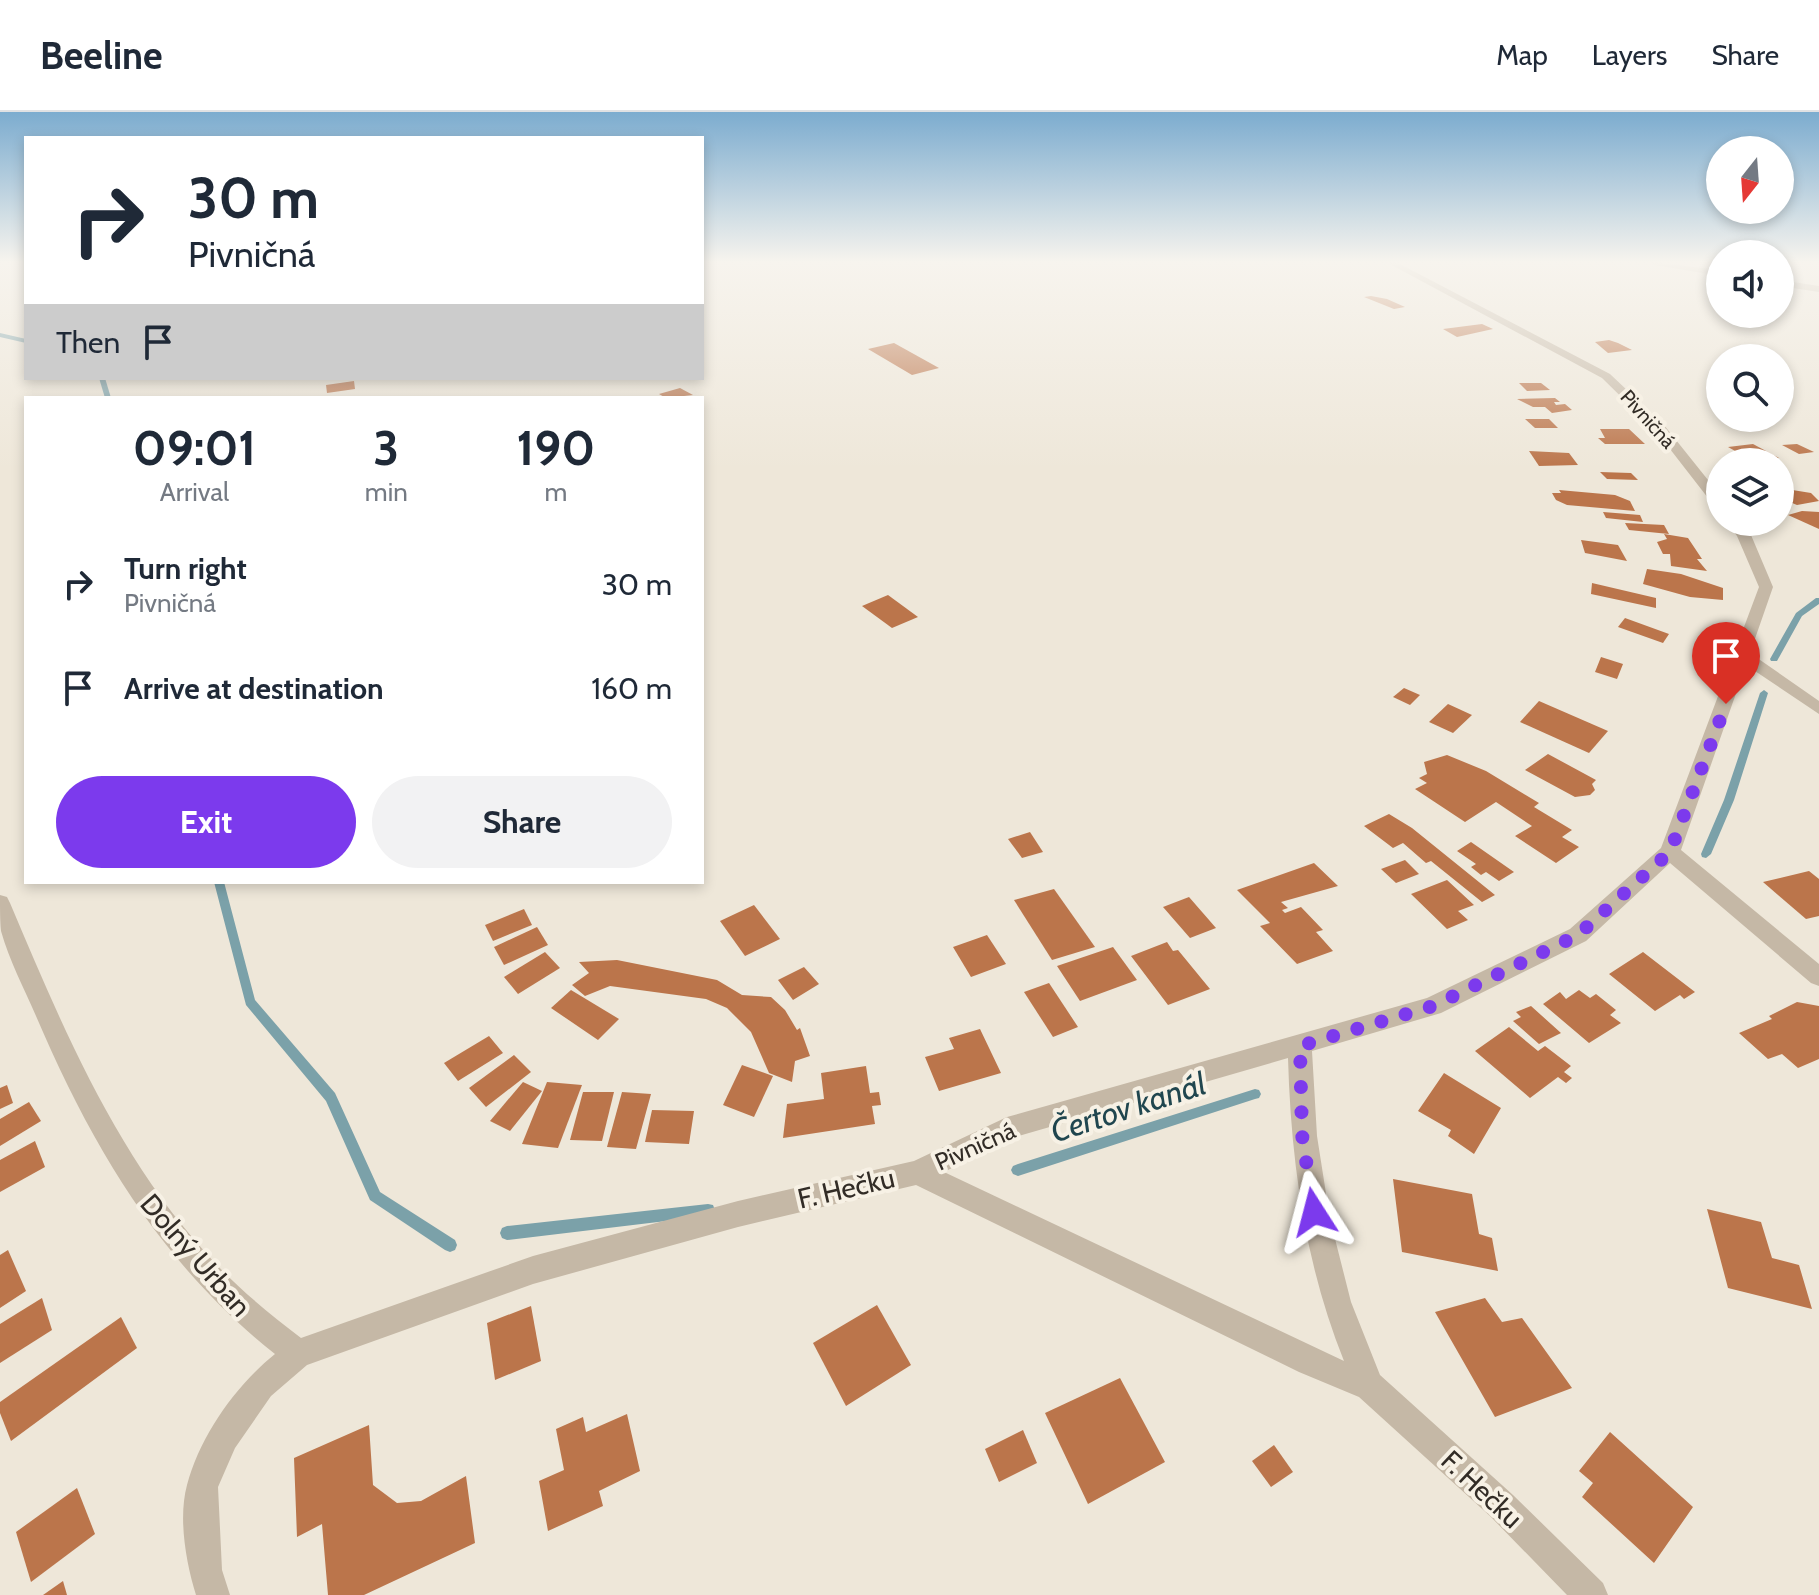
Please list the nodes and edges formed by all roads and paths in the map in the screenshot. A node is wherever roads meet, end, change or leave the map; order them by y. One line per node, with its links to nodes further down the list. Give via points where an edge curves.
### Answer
1 (1521, 331): 2 (street, Pivničná, via 1606,376 1660,428)
2 (1706, 486)
3 (1744, 536): 4 (street, Pivničná, via 1766,587)
4 (1743, 656): 5 (street); 6 (street, Pivničná)
5 (1819, 709)
6 (1670, 852): 8 (street); 9 (street, Pivničná, via 1578,935 1433,1006)
7 (0, 903): 11 (street, Dolný Urban, via 107,1139 157,1219 234,1303)
8 (1819, 977)
9 (1300, 1046): 10 (street, Pivničná, via 1007,1128); 12 (street, F. Hečku, via 1302,1135 1318,1238 1348,1338)
10 (917, 1172): 11 (street, F. Hečku, via 533,1270); 12 (street, F. Hečku)
11 (298, 1354): 13 (street, via 260,1385 224,1437 202,1487 205,1570)
12 (1369, 1386): 14 (street, F. Hečku)
13 (213, 1595)
14 (1591, 1595)

